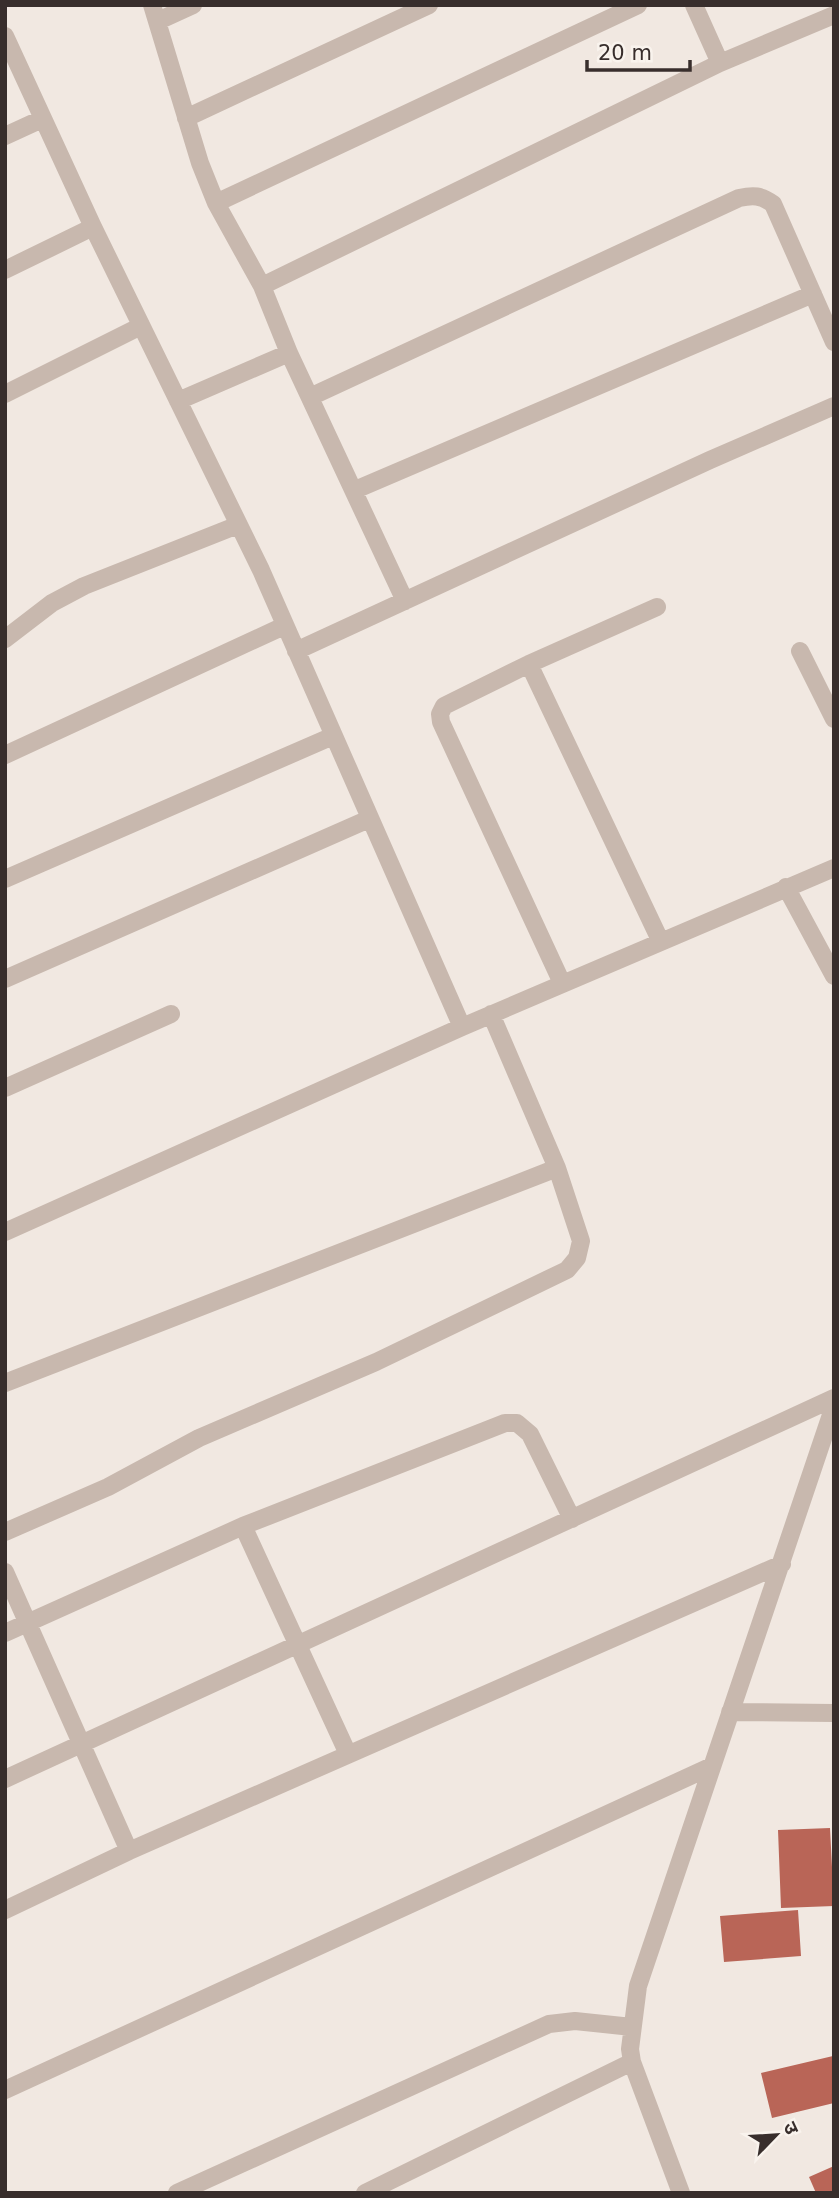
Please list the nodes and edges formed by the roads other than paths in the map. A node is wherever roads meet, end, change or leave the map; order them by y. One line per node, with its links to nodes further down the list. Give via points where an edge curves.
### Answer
1 (192, 5): 5 (street)
2 (429, 5): 9 (street)
3 (638, 5): 12 (street)
4 (694, 5): 8 (street)
5 (155, 13): 9 (street)
6 (834, 15): 8 (street)
7 (5, 36): 10 (street)
8 (720, 62): 15 (street)
9 (186, 118): 12 (street)
10 (43, 119): 11 (street); 13 (street)
11 (5, 136)
12 (216, 203): 15 (street)
13 (93, 227): 14 (street); 17 (street)
14 (5, 271)
15 (262, 286): 19 (street)
16 (813, 294): 18 (street); 21 (street, via 773,204 753,195 738,198); 24 (street)
17 (141, 326): 20 (street); 22 (street)
18 (834, 342)
19 (289, 353): 21 (street); 22 (street)
20 (5, 394)
21 (310, 397): 24 (street)
22 (178, 401): 25 (street)
23 (834, 407): 26 (street)
24 (355, 491): 26 (street)
25 (238, 525): 28 (street); 29 (street, via 84,586 52,603)
26 (405, 601): 31 (street)
27 (657, 607): 32 (street)
28 (285, 626): 31 (street); 35 (street)
29 (5, 639)
30 (800, 651): 33 (street)
31 (296, 652): 34 (street)
32 (529, 664): 40 (street); 43 (street, via 444,706 440,714)
33 (834, 719)
34 (332, 736): 36 (street); 38 (street)
35 (5, 755)
36 (369, 819): 42 (street); 46 (street)
37 (834, 868): 39 (street)
38 (5, 879)
39 (786, 887): 40 (street); 41 (street)
40 (660, 940): 43 (street)
41 (834, 976)
42 (5, 979)
43 (562, 983): 45 (street)
44 (171, 1014): 47 (street)
45 (491, 1014): 46 (street); 48 (street)
46 (462, 1027): 49 (street)
47 (5, 1088)
48 (557, 1168): 50 (street); 55 (street, via 581,1241 577,1258 567,1270)
49 (5, 1232)
50 (5, 1383)
51 (834, 1398): 53 (street)
52 (834, 1406): 56 (street)
53 (572, 1519): 54 (street, via 530,1434 517,1423 505,1423); 60 (street)
54 (243, 1526): 58 (street); 60 (street)
55 (5, 1532)
56 (782, 1563): 61 (street); 64 (street)
57 (5, 1573): 58 (street)
58 (26, 1623): 59 (street); 63 (street)
59 (5, 1633)
60 (299, 1645): 63 (street); 64 (street)
61 (730, 1712): 62 (street); 65 (street)
62 (834, 1713)
63 (83, 1745): 66 (street); 67 (street)
64 (348, 1755): 67 (street)
65 (710, 1767): 69 (street, via 638,1986); 71 (street)
66 (5, 1779)
67 (130, 1851): 68 (street)
68 (5, 1910)
69 (632, 2027): 70 (street); 72 (street, via 575,2021 550,2024)
70 (632, 2062): 73 (street); 74 (street)
71 (5, 2090)
72 (177, 2193)
73 (365, 2193)
74 (681, 2193)

